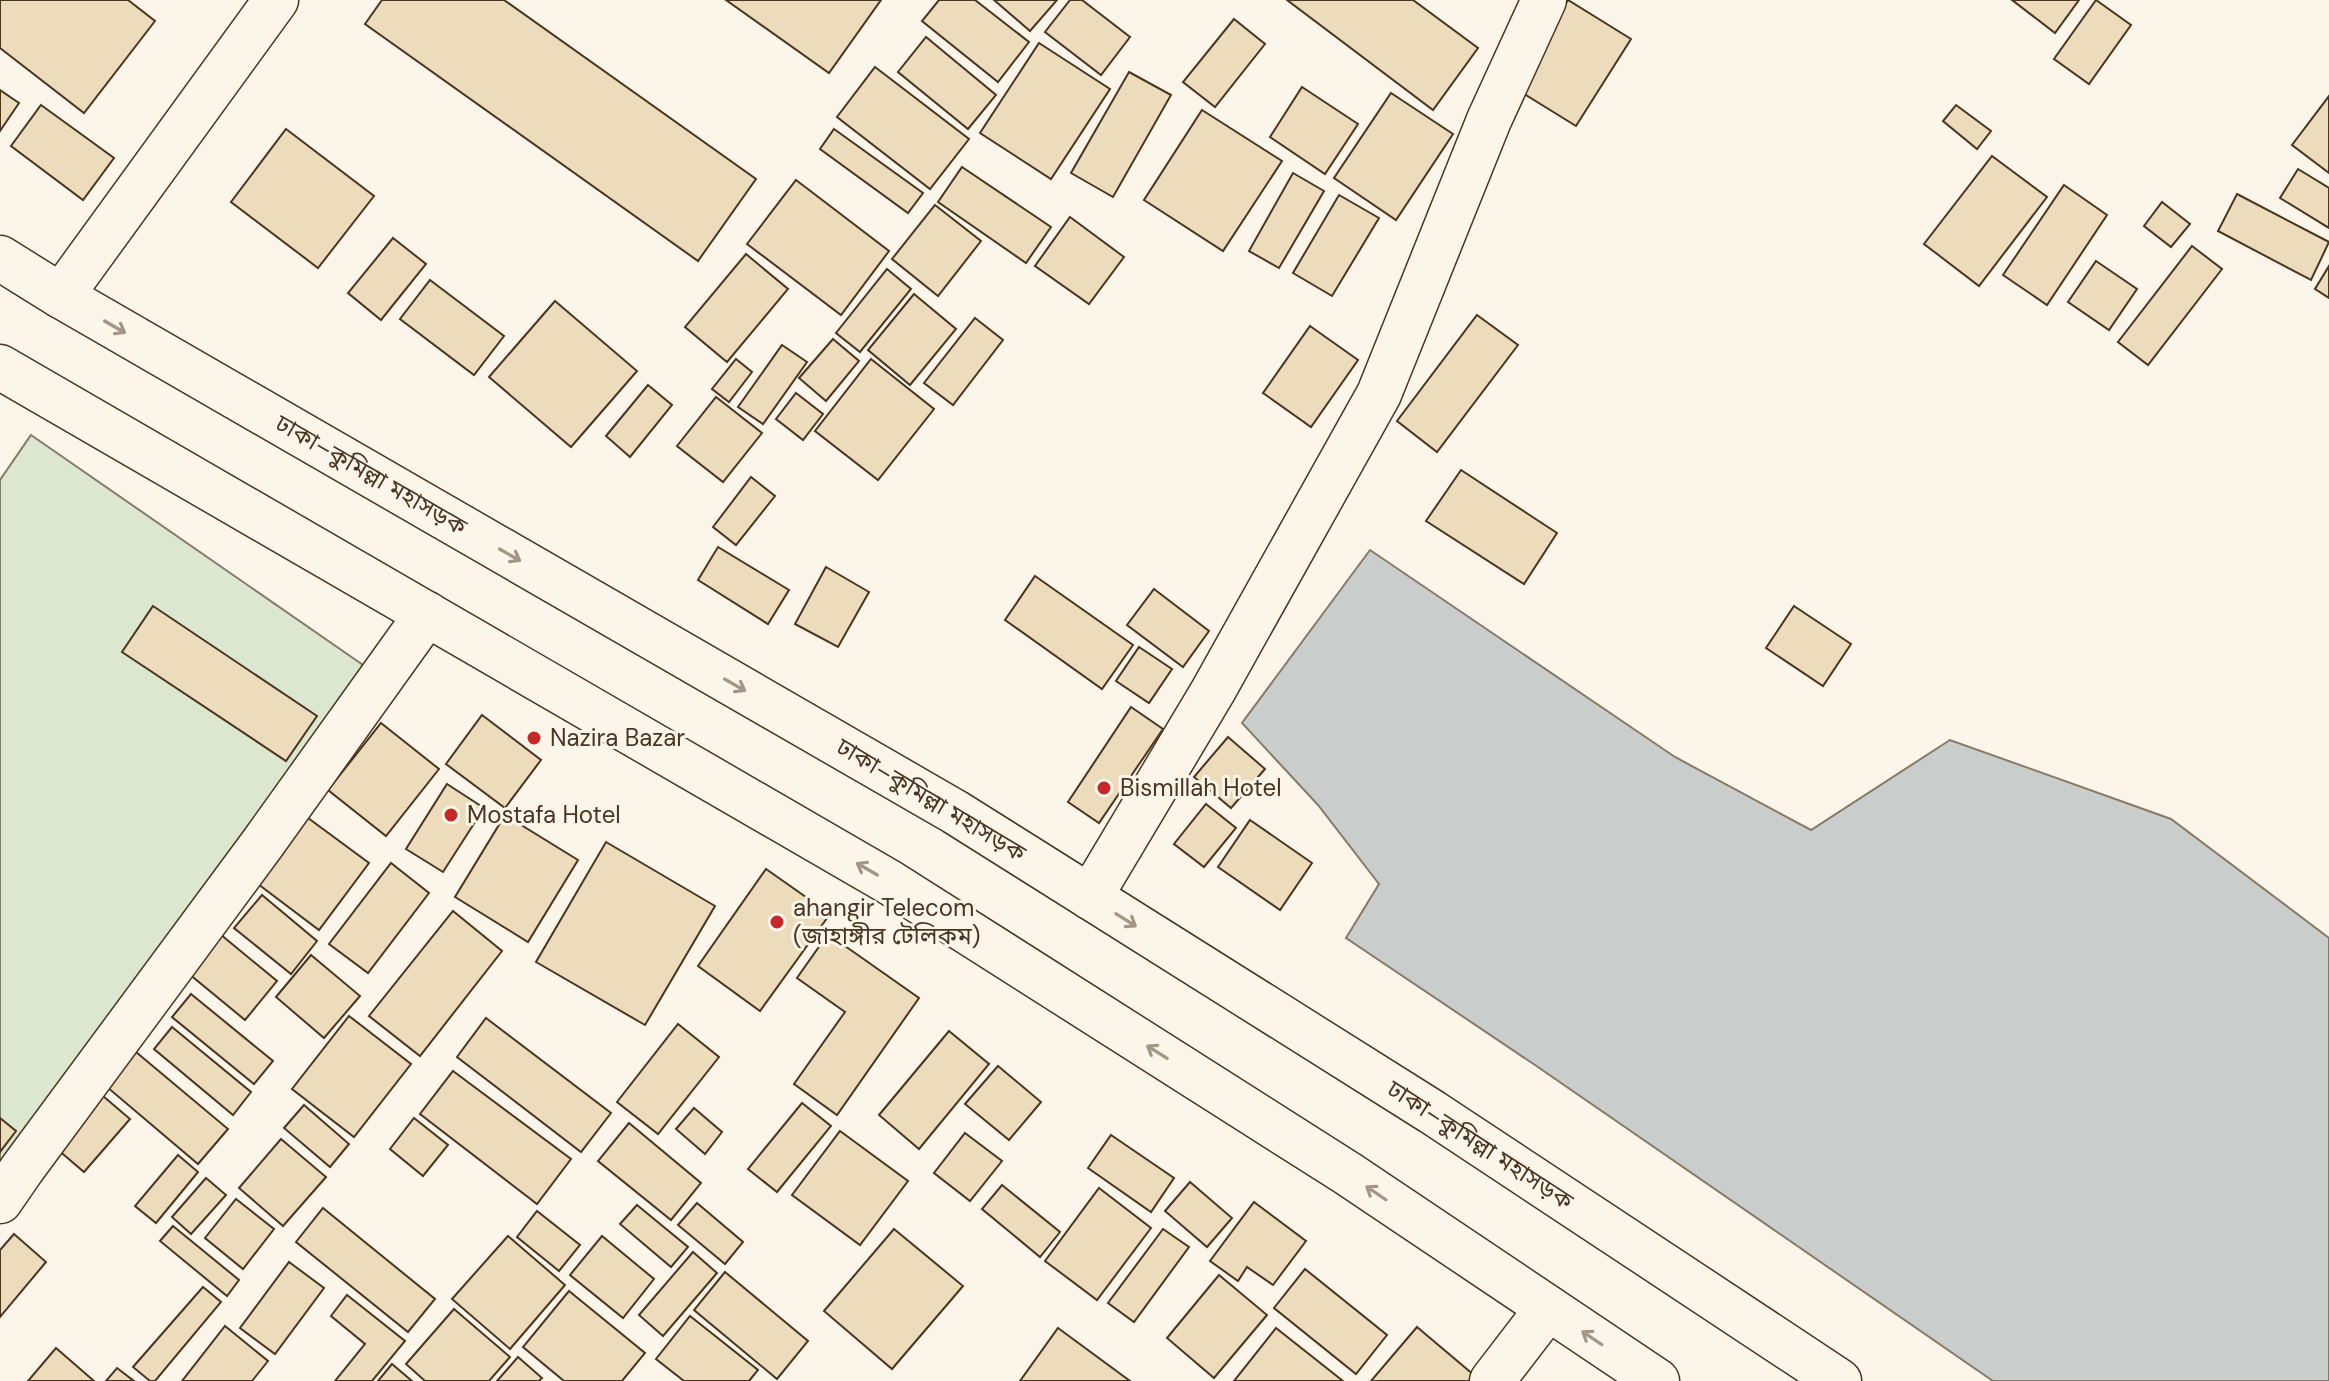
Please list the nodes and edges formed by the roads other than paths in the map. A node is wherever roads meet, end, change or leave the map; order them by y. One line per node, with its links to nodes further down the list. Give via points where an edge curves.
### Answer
1 (276, 0): 4 (main road)
2 (1544, 0): 7 (main road, via 1489,120 1379,394 1213,691)
3 (0, 258): 4 (main road, ঢাকা–কুমিল্লা মহাসড়ক)
4 (61, 296): 7 (main road, ঢাকা–কুমিল্লা মহাসড়ক, one-way to 7, via 955,812)
5 (0, 367): 6 (main road)
6 (427, 614): 8 (main road); 9 (main road, one-way to 6, via 1347,1173 889,882)
7 (1090, 897): 12 (main road, ঢাকা–কুমিল্লা মহাসড়ক, one-way to 12, via 1432,1112)
8 (0, 1201)
9 (1548, 1308): 10 (main road); 11 (main road, one-way to 9)
10 (1492, 1381)
11 (1657, 1381)
12 (1839, 1381)

